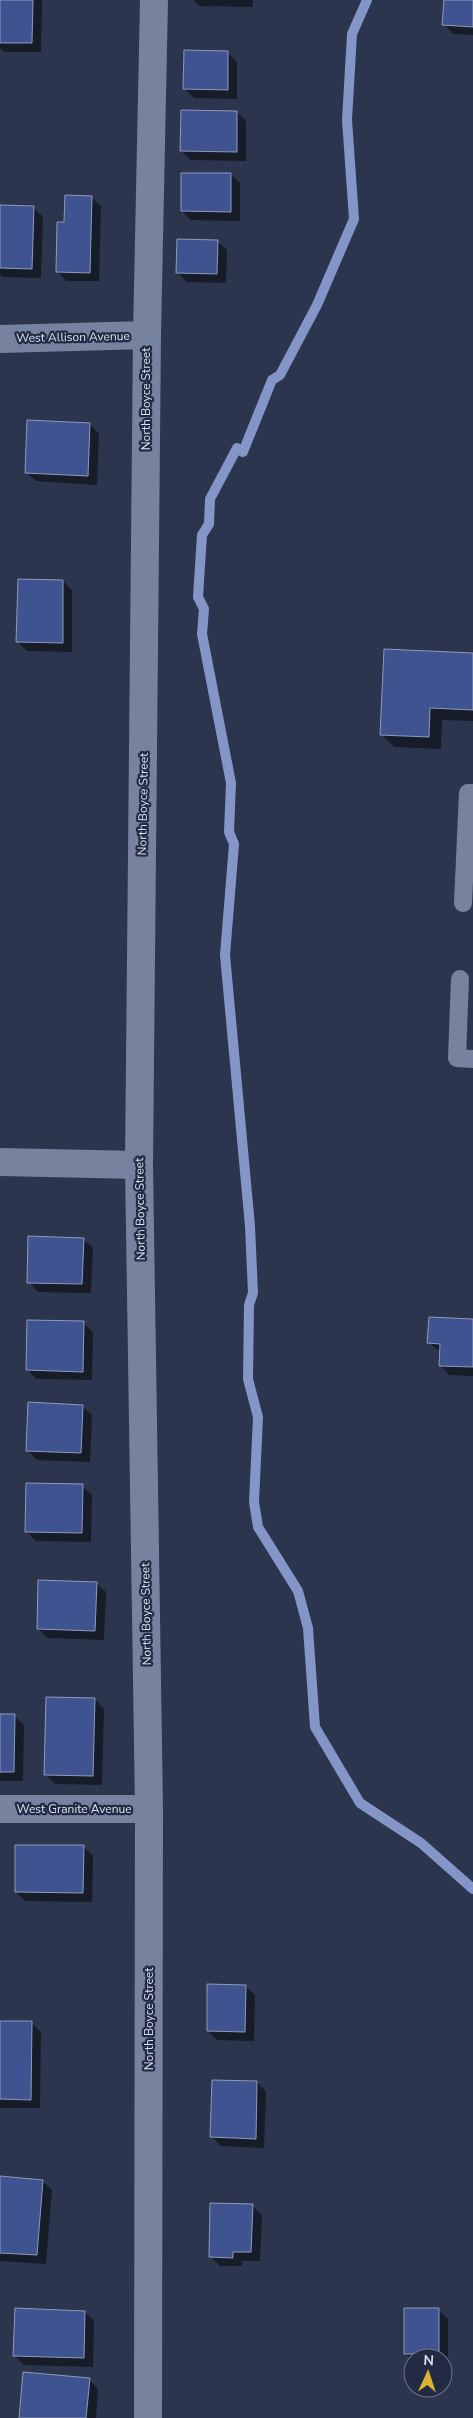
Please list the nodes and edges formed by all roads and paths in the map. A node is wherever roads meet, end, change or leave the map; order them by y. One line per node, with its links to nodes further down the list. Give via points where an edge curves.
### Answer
1 (154, 0): 2 (street, North Boyce Street)
2 (147, 335): 3 (street, West Allison Avenue); 9 (street, North Boyce Street)
3 (0, 339)
4 (473, 793): 5 (lane, via 468,793)
5 (463, 903)
6 (460, 979): 7 (lane, via 457,1058)
7 (473, 1059)
8 (0, 1162): 9 (street)
9 (139, 1164): 10 (street, North Boyce Street)
10 (149, 1808): 11 (street, West Granite Avenue); 12 (street, North Boyce Street)
11 (0, 1809)
12 (148, 2418)

